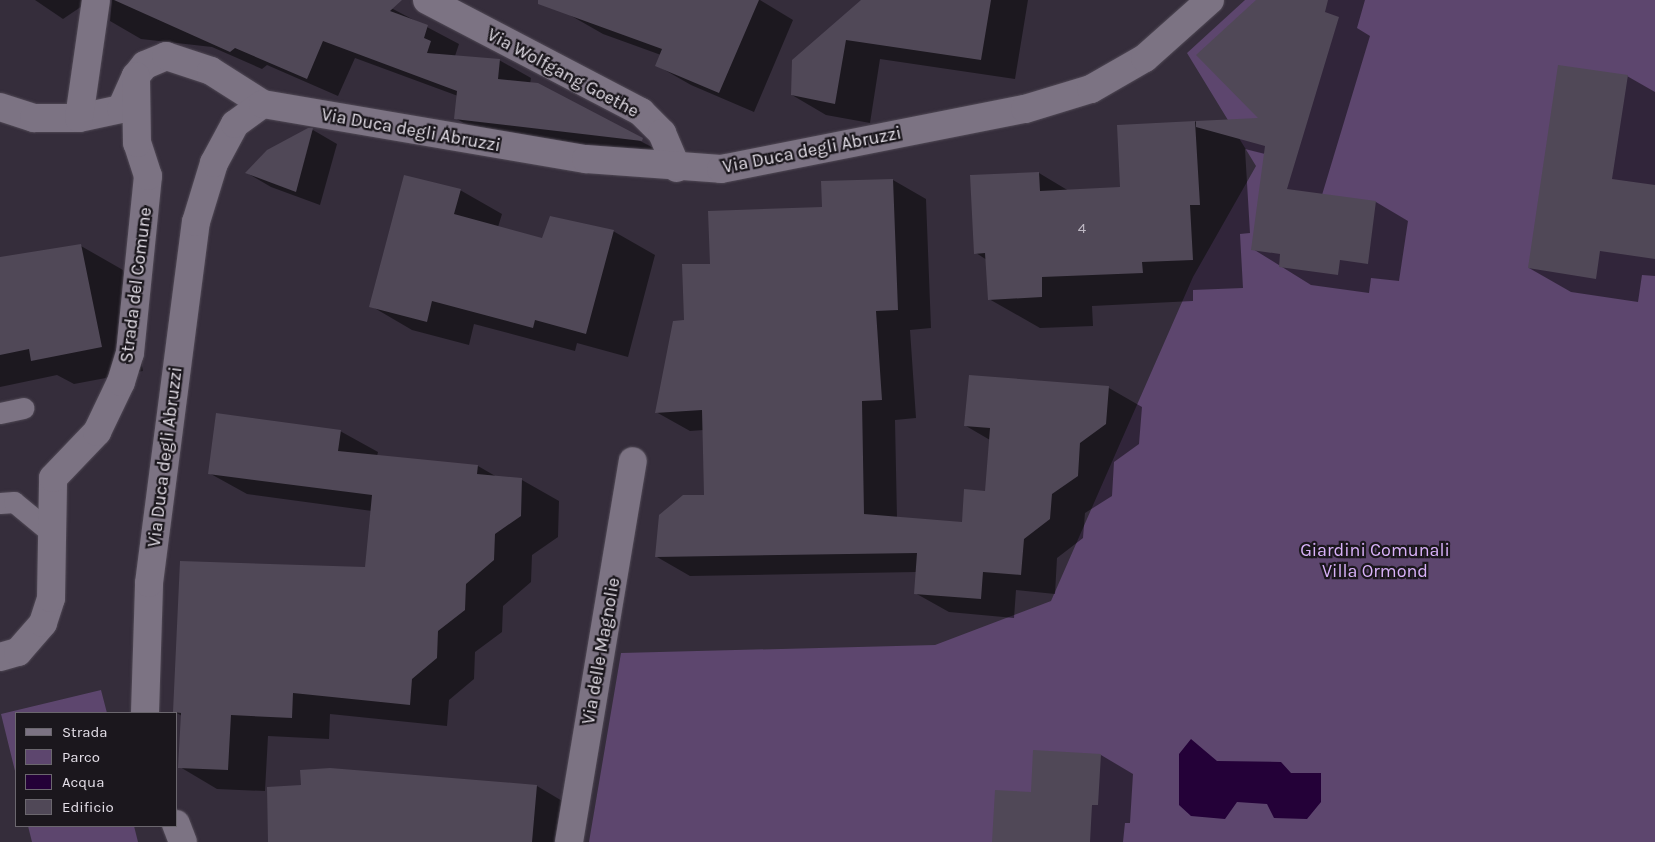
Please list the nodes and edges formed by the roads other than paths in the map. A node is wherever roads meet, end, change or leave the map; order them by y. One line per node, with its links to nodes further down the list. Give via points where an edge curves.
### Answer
1 (96, 0): 7 (street)
2 (427, 0): 8 (street, Via Wolfgang Goethe, via 641,112 662,133)
3 (1210, 0): 8 (street, Via Duca degli Abruzzi, via 1145,58 1091,89 1025,109 722,169)
4 (136, 76): 5 (street, Via Duca degli Abruzzi, via 145,65 166,56 211,72); 7 (street, Via Duca degli Abruzzi, via 121,109); 13 (street, Strada del Comune, via 137,143 148,176 130,353 121,382 97,432 53,478)
5 (263, 104): 8 (street, Via Duca degli Abruzzi, via 586,159); 15 (street, Via Duca degli Abruzzi, via 236,124 214,163 196,222 148,584)
6 (0, 107): 7 (street, Via Duca degli Abruzzi, via 34,118)
7 (80, 118)
8 (677, 168)
9 (23, 408): 10 (lane)
10 (0, 413)
11 (633, 461): 18 (street, Via delle Magnolie)
12 (0, 503): 13 (lane, via 14,502)
13 (54, 535): 14 (street, Strada del Comune, via 51,598 43,623 18,652)
14 (0, 656)
15 (145, 712)
16 (177, 827): 17 (street)
17 (183, 842)
18 (569, 842)

